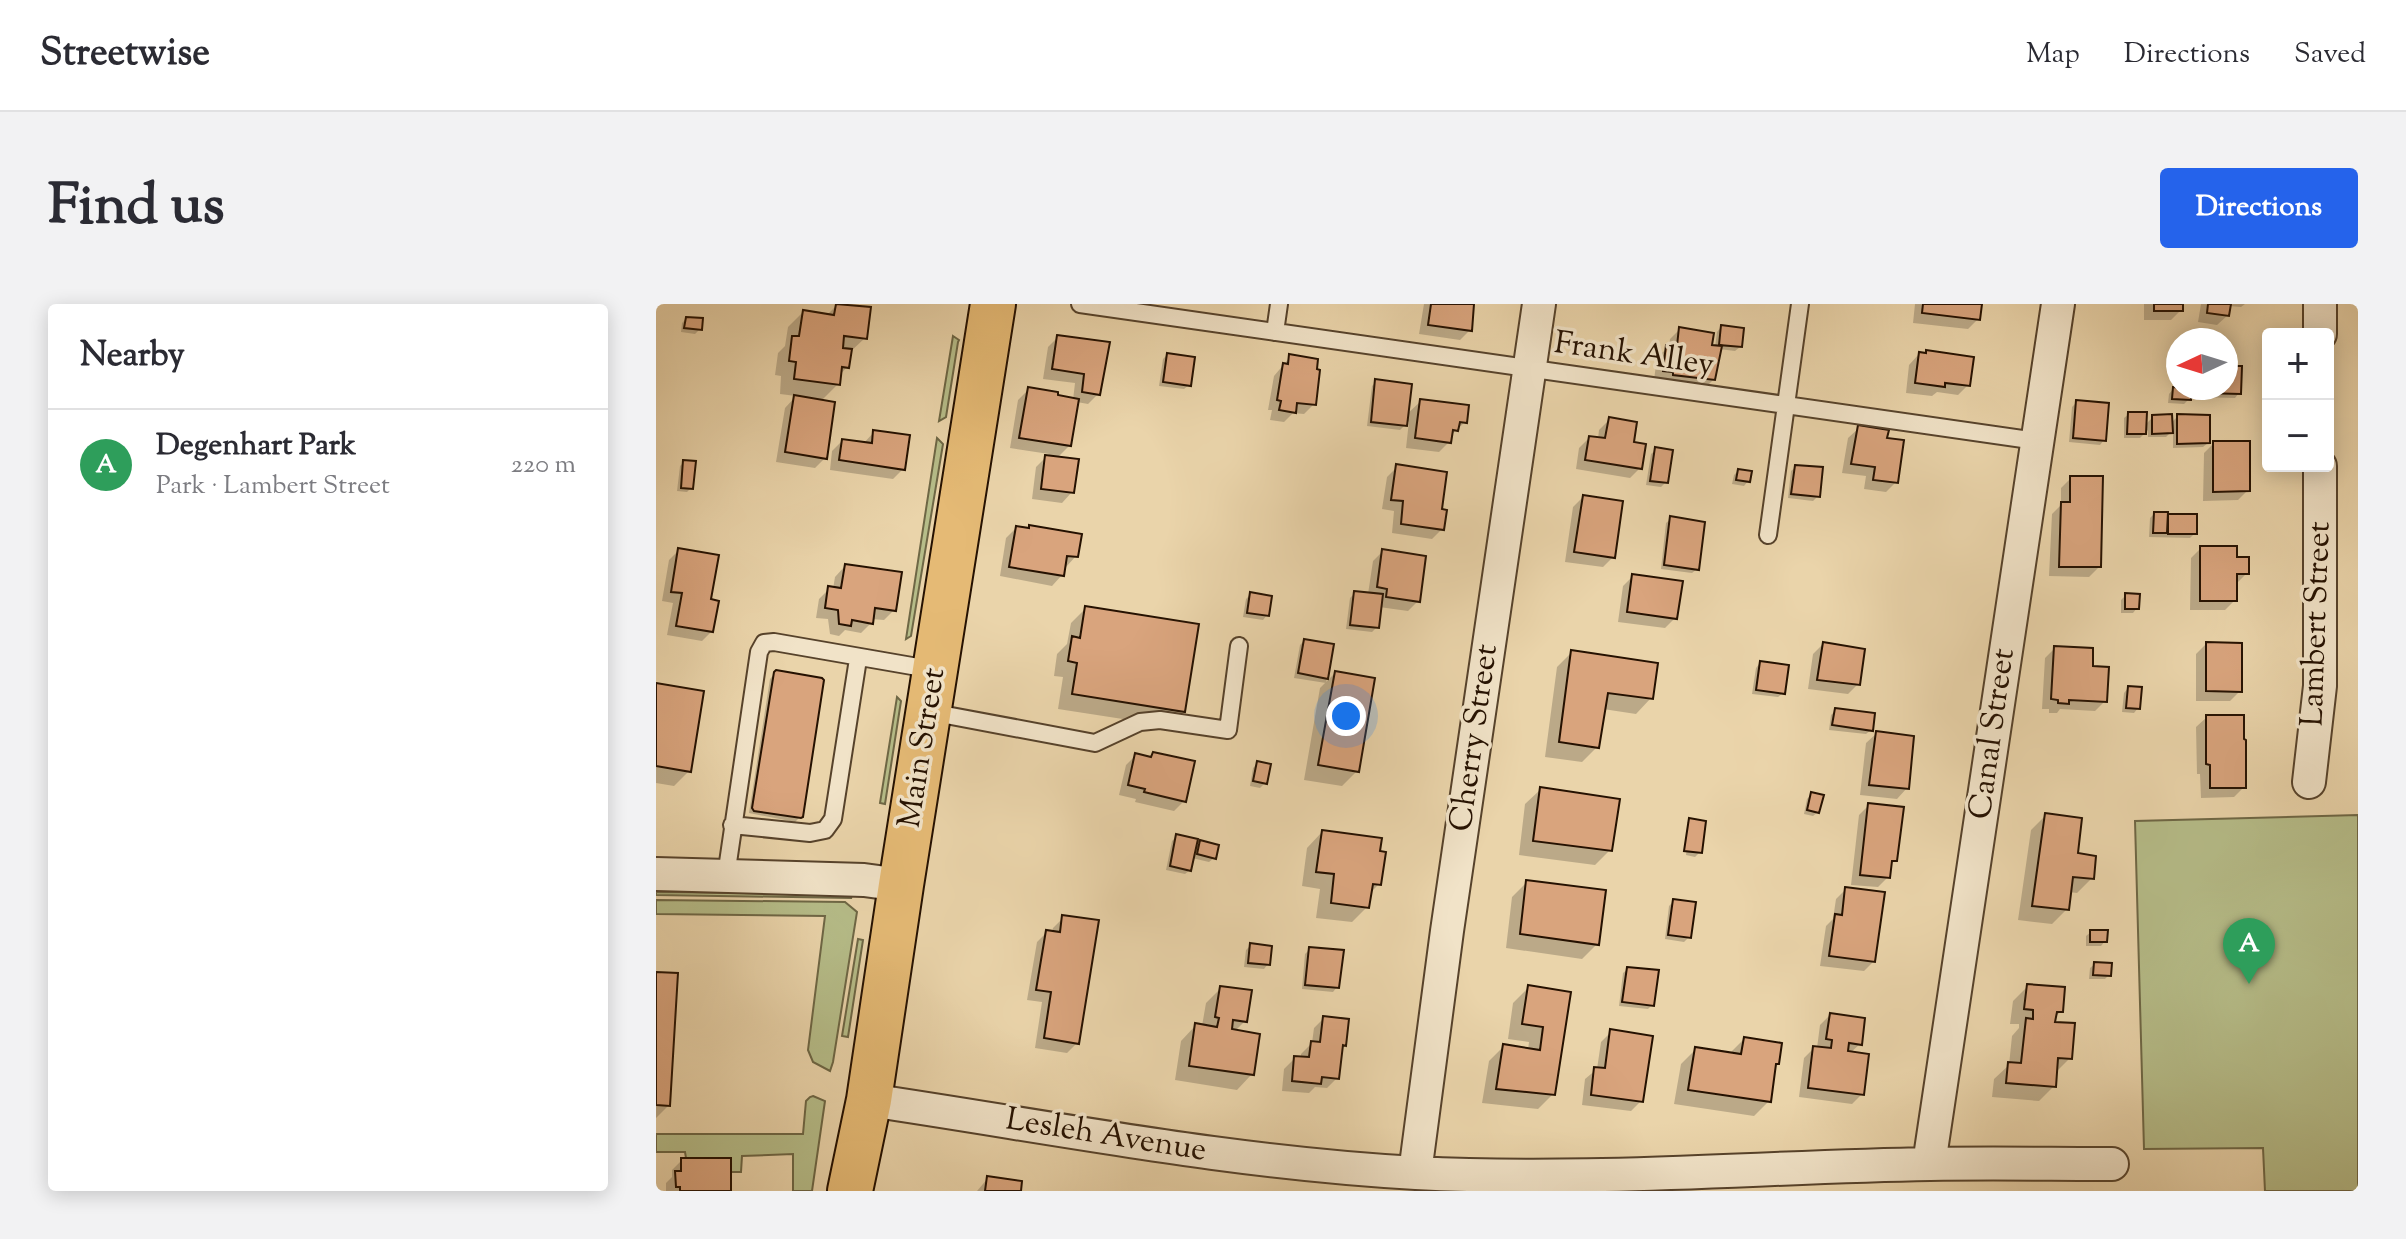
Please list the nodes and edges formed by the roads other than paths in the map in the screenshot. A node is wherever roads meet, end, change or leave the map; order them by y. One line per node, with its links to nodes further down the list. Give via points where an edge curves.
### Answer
1 (993, 304): 17 (main road, Main Street)
2 (1080, 304): 9 (lane, Frank Alley)
3 (1279, 304): 9 (lane)
4 (1539, 304): 10 (street, Cherry Street)
5 (1800, 304): 11 (lane)
6 (2058, 304): 12 (street, Canal Street)
7 (2320, 304): 8 (street)
8 (2320, 328)
9 (1275, 332): 10 (lane, Frank Alley)
10 (1530, 369): 11 (lane, Frank Alley); 26 (street, Cherry Street)
11 (1787, 406): 12 (lane, Frank Alley); 14 (lane)
12 (2037, 441): 24 (street, Canal Street)
13 (2320, 472): 18 (street, Lambert Street, via 2320,686)
14 (1768, 535)
15 (1239, 646): 17 (lane, via 1228,730 1160,720 1140,722 1095,743)
16 (858, 659): 17 (lane); 19 (lane, via 833,819 825,830); 19 (lane, via 764,643)
17 (932, 691): 22 (main road, Main Street)
18 (2309, 782)
19 (732, 825): 21 (lane)
20 (656, 874): 21 (street)
21 (726, 876): 22 (street)
22 (901, 885): 23 (main road, Main Street)
23 (869, 1100): 26 (street, Lesleh Avenue, via 1288,1163); 27 (main road, Main Street)
24 (1929, 1164): 25 (street, Lesleh Avenue); 26 (street, Lesleh Avenue, via 1548,1177)
25 (2112, 1164)
26 (1415, 1173)
27 (850, 1191)

